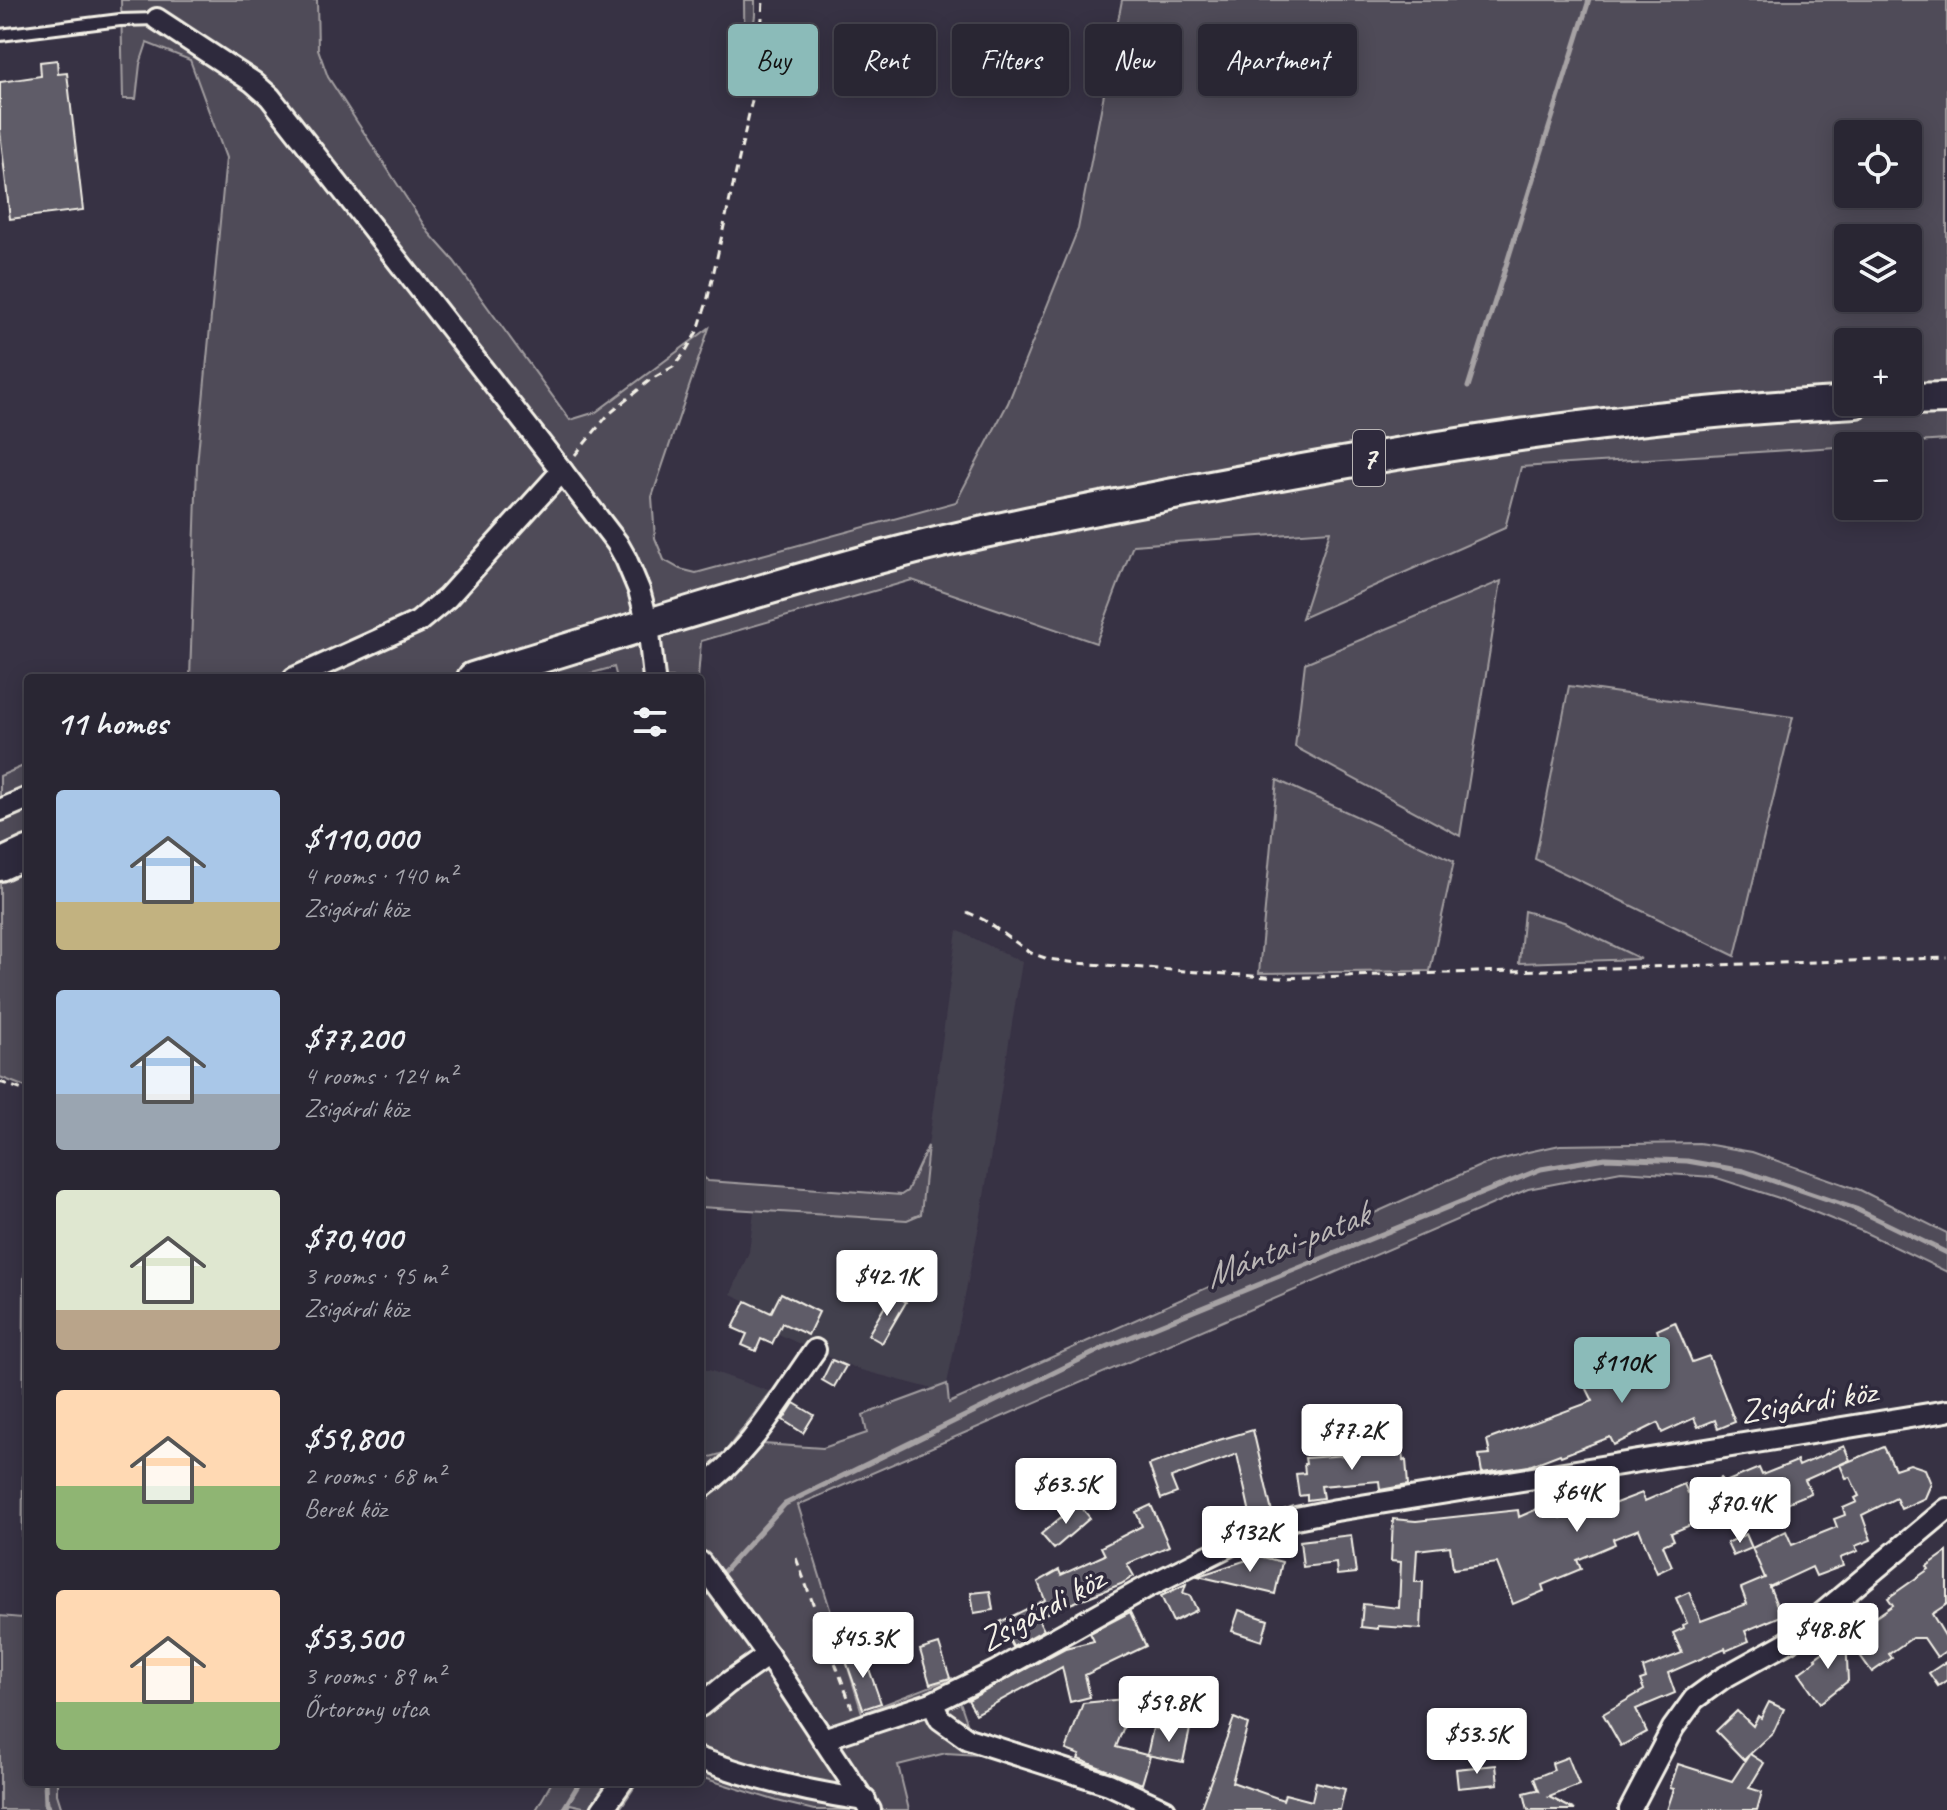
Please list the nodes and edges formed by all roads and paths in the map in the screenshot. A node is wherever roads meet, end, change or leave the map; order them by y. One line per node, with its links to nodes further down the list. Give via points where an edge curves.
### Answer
1 (763, 0): 7 (path, via 759,69 698,330 673,367 608,415)
2 (157, 19): 3 (lane); 7 (street, via 270,97)
3 (0, 35)
4 (1947, 398): 5 (main road)
5 (1922, 399)
6 (1834, 403): 8 (main road, 7, via 1623,421 1314,467 1008,526)
7 (562, 471): 8 (street, via 626,559); 9 (street, via 447,598 418,622)
8 (648, 624): 10 (main road, 7); 11 (street)
9 (303, 674)
10 (486, 674)
11 (654, 674)
12 (24, 800): 13 (street)
13 (0, 810)
14 (24, 854): 15 (main road)
15 (0, 865)
16 (967, 912): 17 (path, via 1048,959 1280,978)
17 (1947, 958)
18 (0, 1082): 19 (path)
19 (24, 1091)
20 (815, 1350): 22 (street, via 747,1446)
21 (1947, 1411): 28 (street, Zsigárdi köz, via 1296,1518 1233,1543)
22 (704, 1486)
23 (1947, 1509): 36 (street, via 1788,1642 1694,1699)
24 (796, 1558): 29 (path, via 849,1704)
25 (704, 1567): 26 (street)
26 (768, 1655): 27 (street); 30 (street)
27 (704, 1703)
28 (932, 1703): 29 (street, Zsigárdi köz); 35 (street, via 940,1719 968,1739 1109,1784)
29 (864, 1725): 30 (street, Zsigárdi köz)
30 (823, 1739): 33 (street)
31 (704, 1760): 33 (street)
32 (619, 1786): 34 (street)
33 (867, 1805)
34 (602, 1810)
35 (1165, 1810)
36 (1630, 1810)

